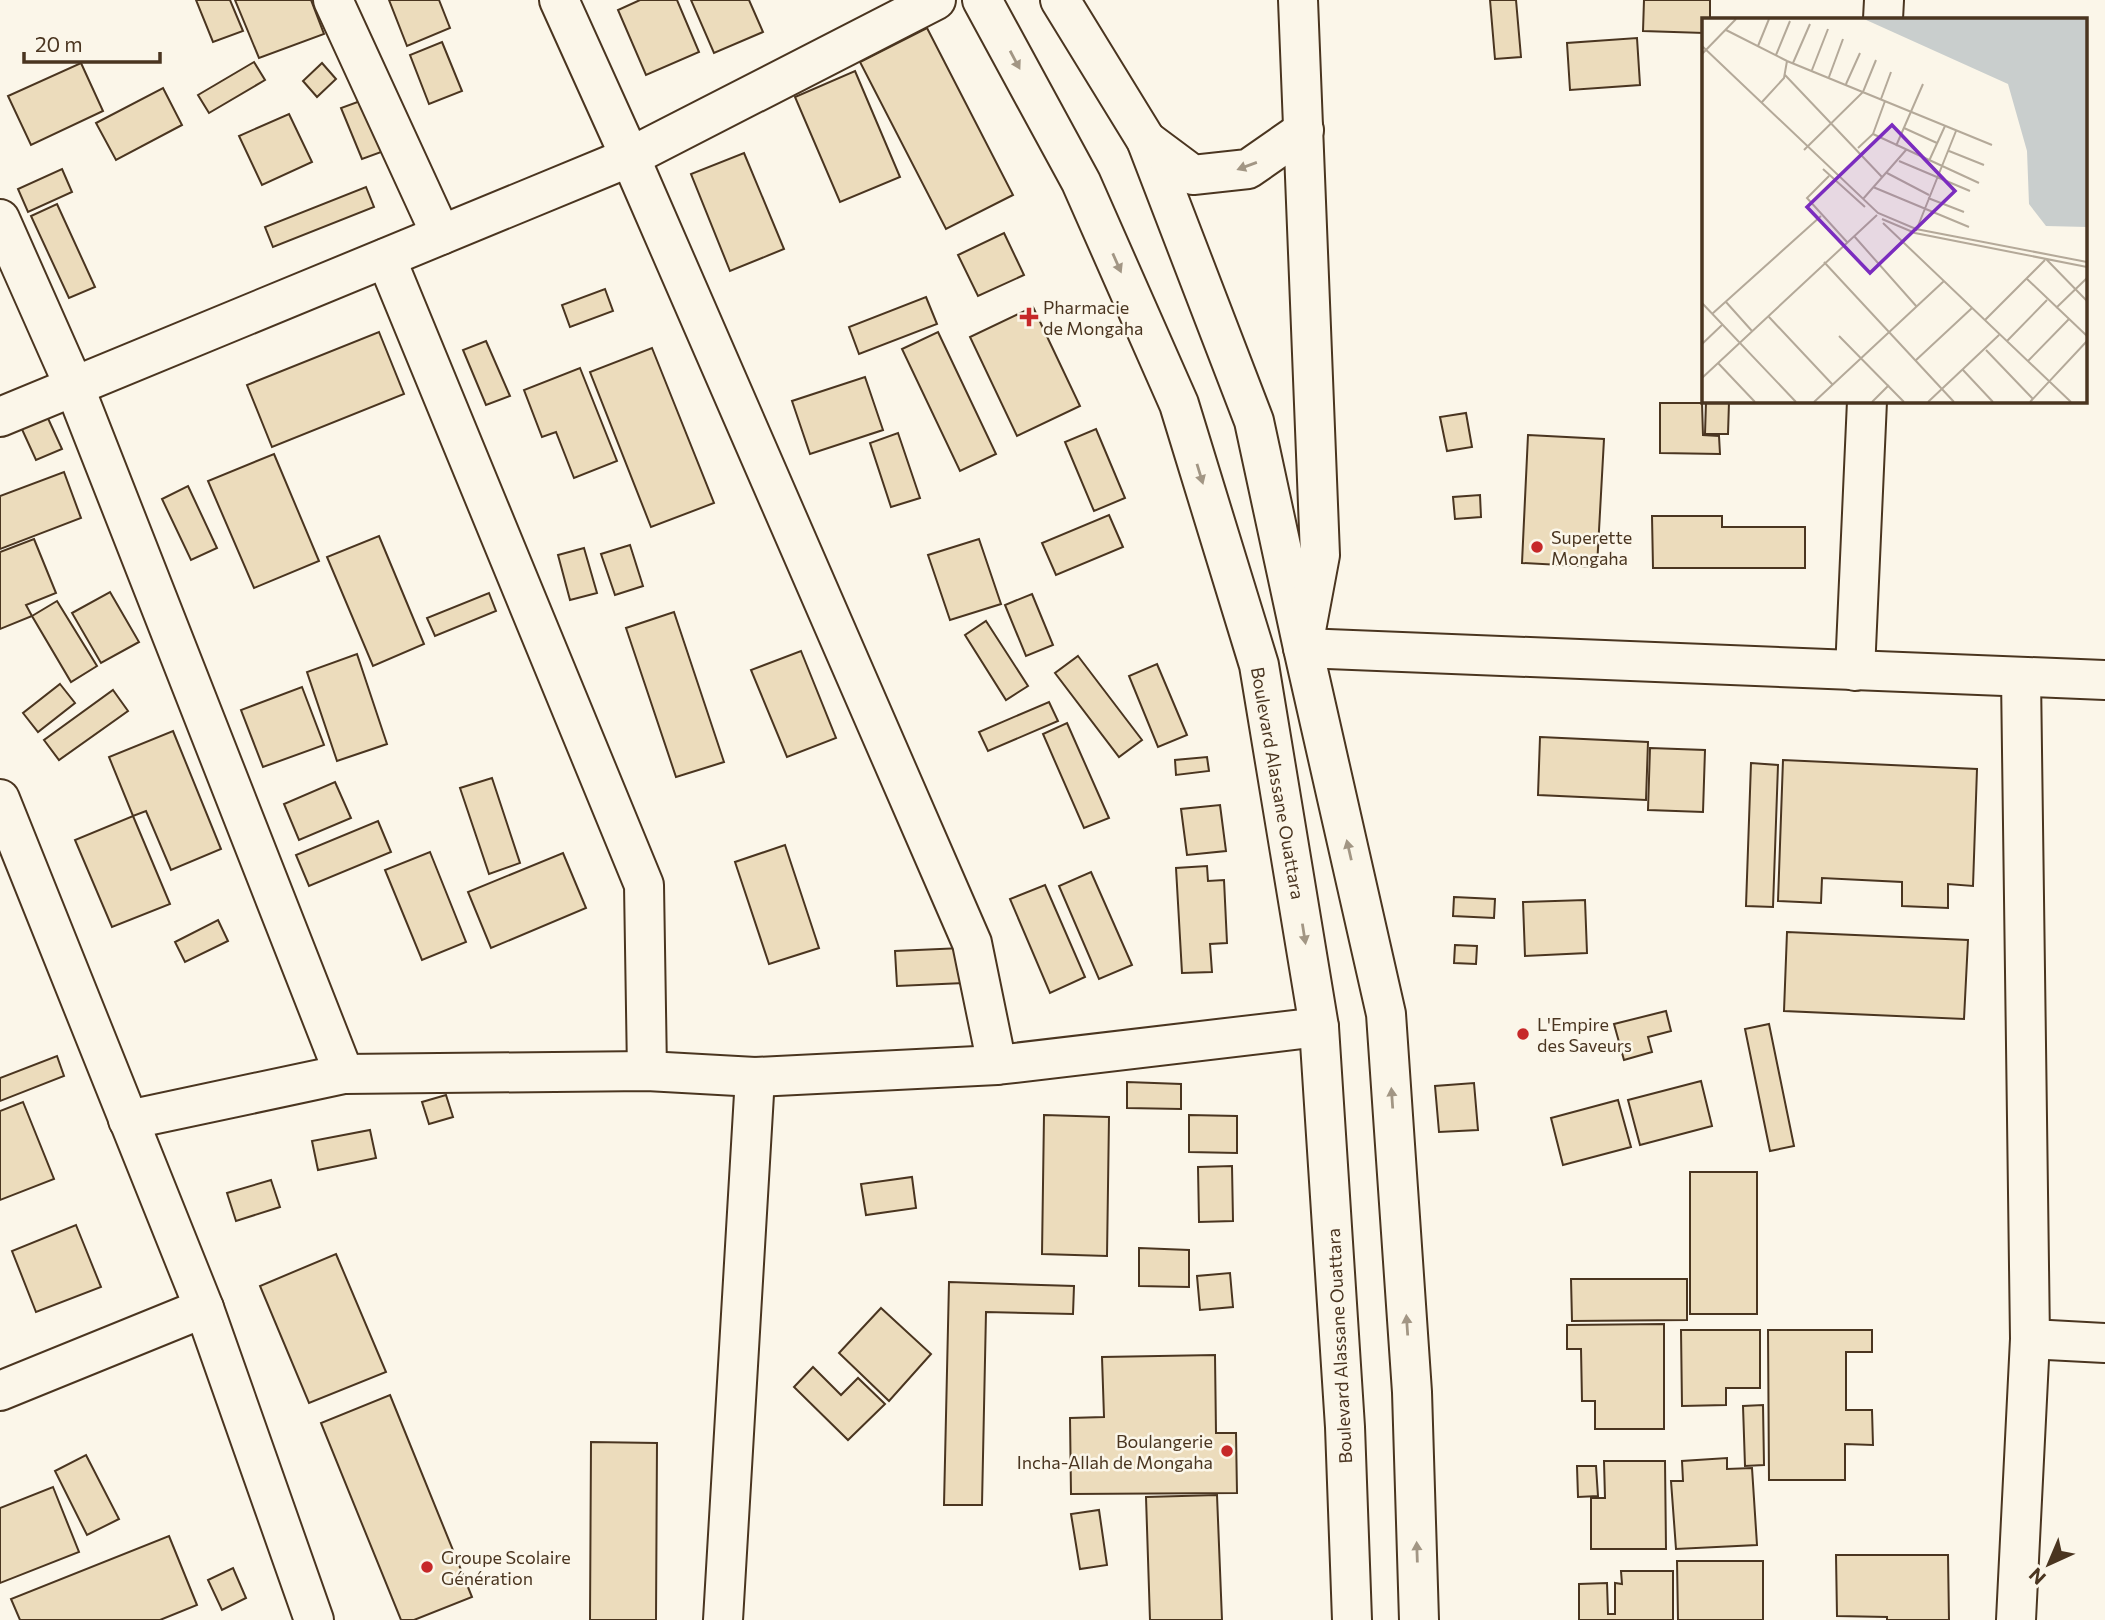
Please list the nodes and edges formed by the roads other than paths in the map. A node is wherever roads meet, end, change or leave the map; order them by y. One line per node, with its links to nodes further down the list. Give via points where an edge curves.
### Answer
1 (333, 0): 13 (street)
2 (559, 0): 11 (street)
3 (936, 0): 11 (street)
4 (982, 0): 19 (street, Boulevard Alassane Ouattara, one-way to 19, via 1081,182 1179,404)
5 (1060, 0): 10 (street)
6 (1298, 0): 9 (street)
7 (1884, 0): 8 (street)
8 (1883, 18)
9 (1304, 130): 10 (street, one-way to 10, via 1248,169 1193,175); 18 (street, via 1320,555)
10 (1146, 140): 18 (street, via 1254,421)
11 (630, 157): 13 (street); 25 (street, via 972,943)
12 (0, 219): 15 (street)
13 (441, 235): 14 (street)
14 (386, 258): 15 (street); 26 (street, via 644,885)
15 (74, 386): 17 (street); 27 (street)
16 (1867, 402): 20 (street)
17 (0, 417)
18 (1303, 648): 19 (street); 20 (street); 37 (street, one-way to 18, via 1412,1392 1386,1014)
19 (1259, 665): 24 (street, Boulevard Alassane Ouattara, one-way to 24)
20 (1855, 671): 21 (street)
21 (2021, 677): 22 (street); 31 (street)
22 (2105, 680)
23 (0, 799): 29 (street)
24 (1319, 1027): 25 (street); 36 (street, Boulevard Alassane Ouattara, via 1345,1427)
25 (997, 1065): 28 (street)
26 (647, 1071): 27 (street); 28 (street)
27 (344, 1074): 29 (street)
28 (755, 1077): 35 (street)
29 (128, 1120): 30 (street)
30 (204, 1308): 33 (street); 34 (street)
31 (2030, 1339): 32 (street); 38 (street)
32 (2105, 1343)
33 (0, 1391)
34 (314, 1620)
35 (723, 1620)
36 (1352, 1620)
37 (1419, 1620)
38 (2016, 1620)

